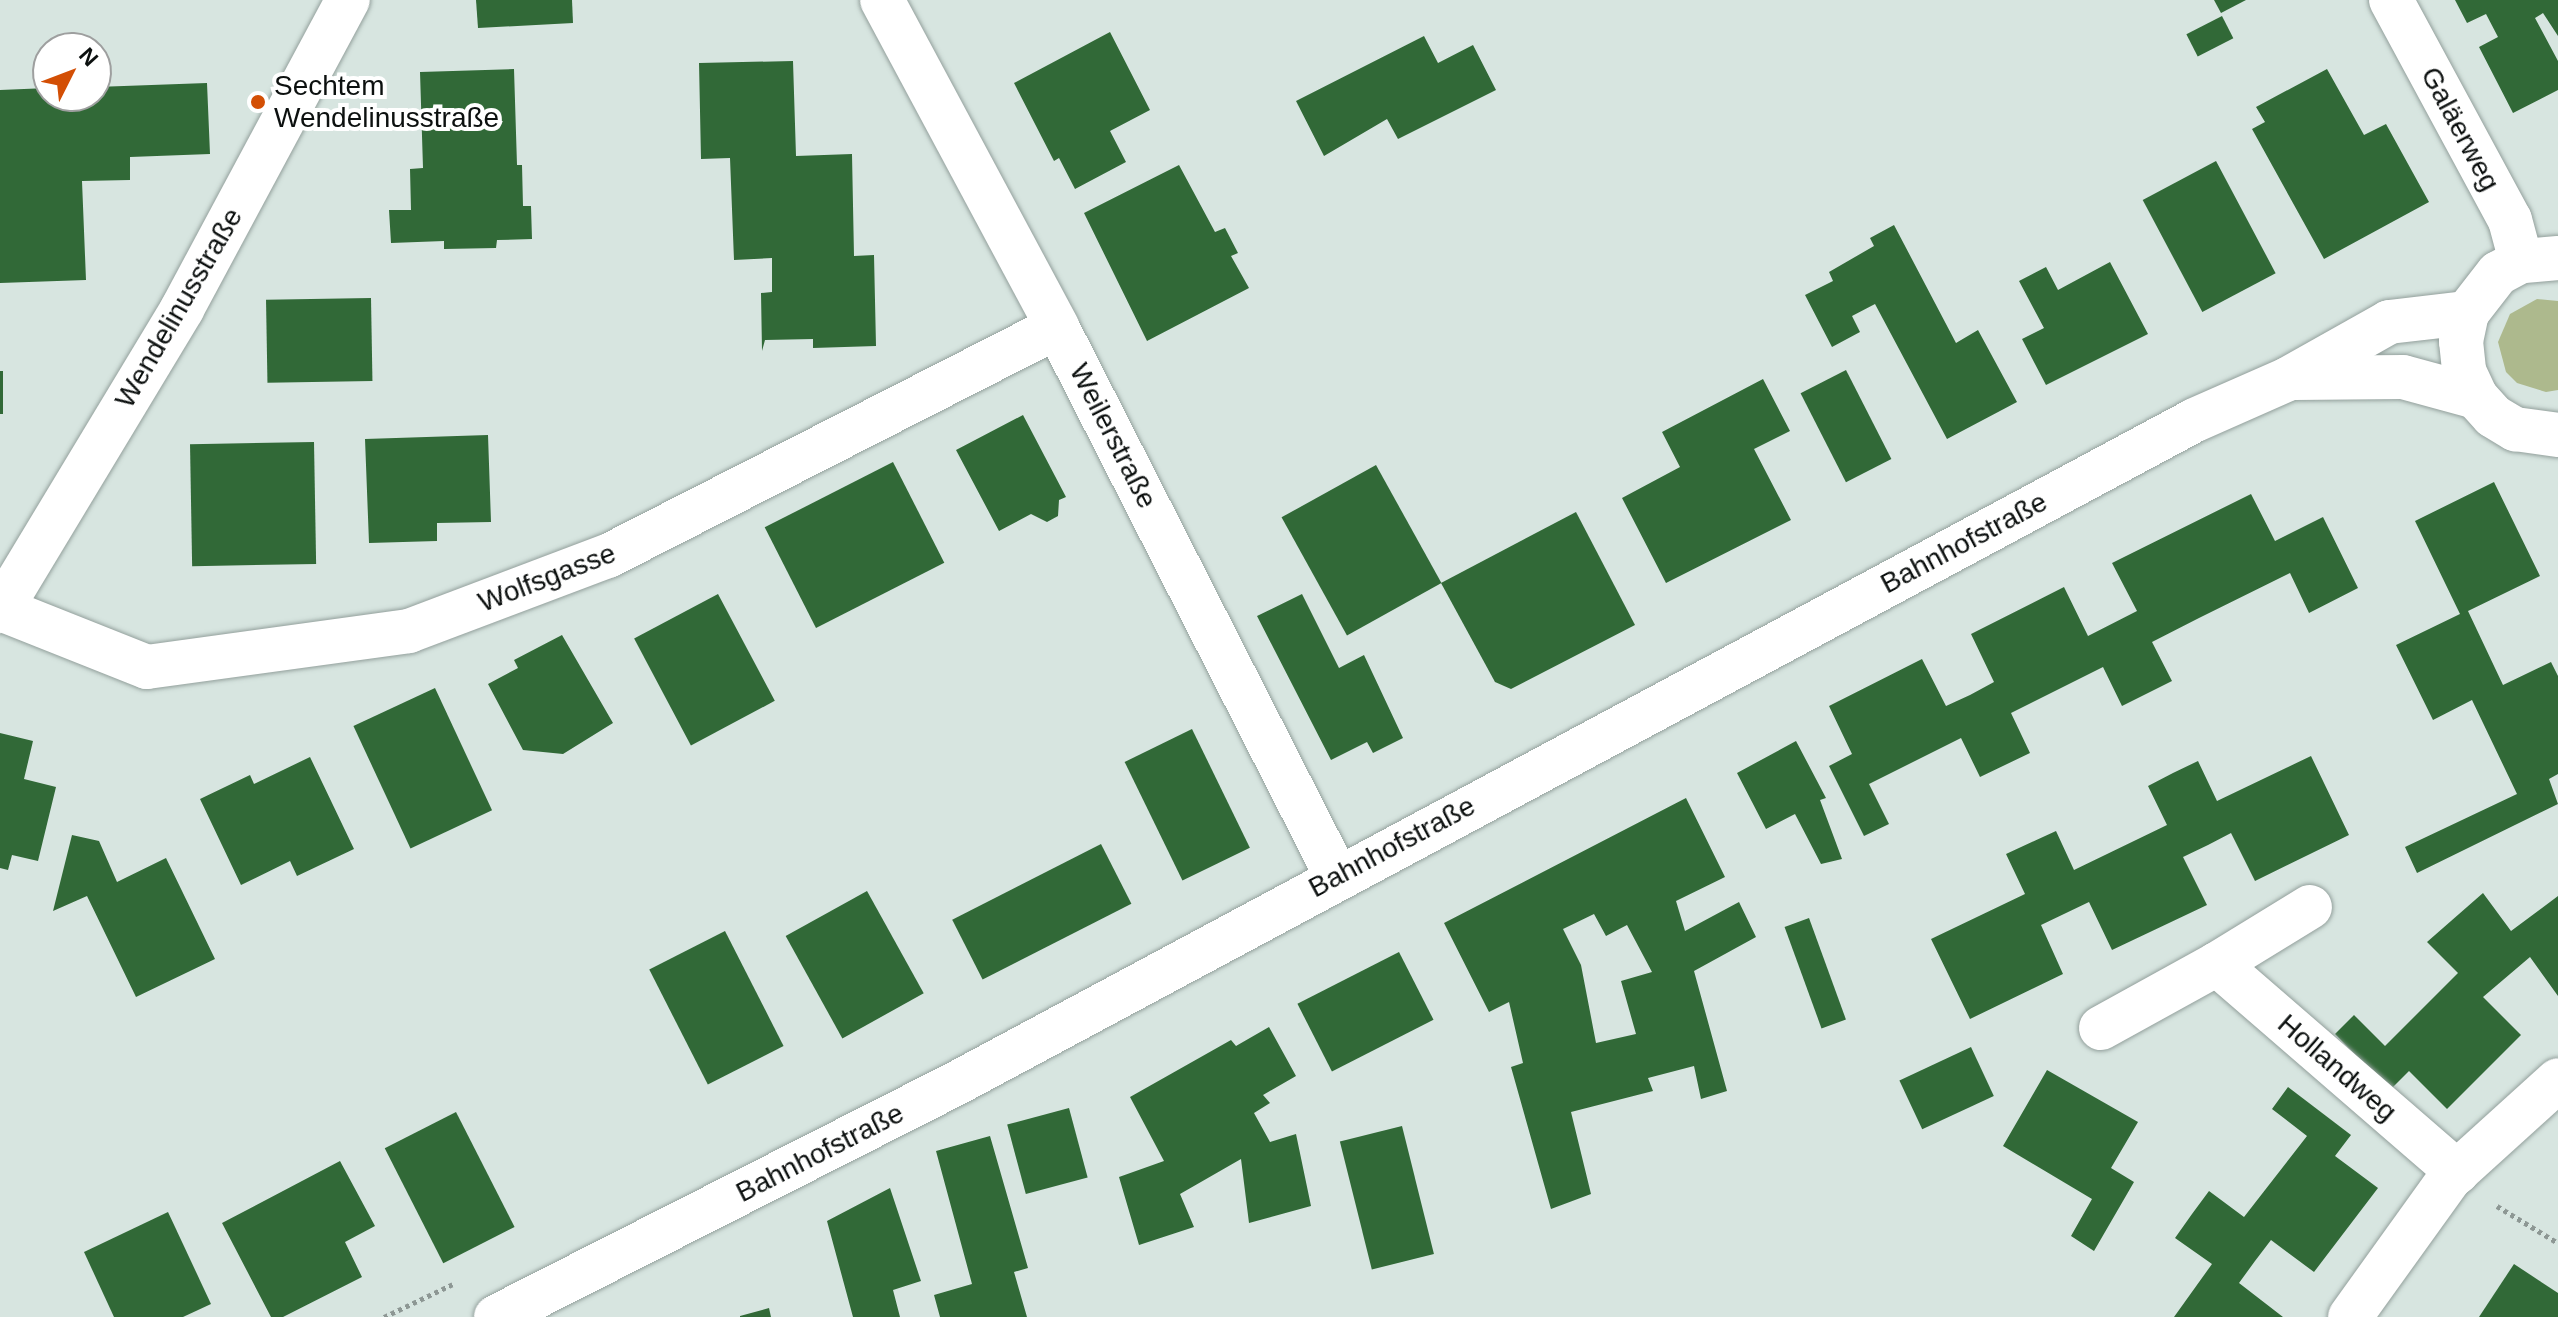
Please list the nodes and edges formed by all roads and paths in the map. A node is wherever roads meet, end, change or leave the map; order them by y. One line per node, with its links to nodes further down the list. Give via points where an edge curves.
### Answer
1 (348, 0): 10 (street, Wendelinusstraße, via 182,309)
2 (882, 0): 6 (street, Weilerstraße)
3 (2391, 0): 4 (street, Galäerweg, via 2510,220)
4 (2540, 259): 5 (street, via 2498,273)
5 (2467, 313): 7 (street, Bahnhofstraße, via 2389,322); 8 (street, via 2462,356)
6 (1057, 327): 10 (street, Wolfsgasse, via 608,556 409,631 147,667); 11 (street, Weilerstraße)
7 (2288, 379): 8 (street, Bahnhofstraße, via 2403,377); 11 (street, Bahnhofstraße, via 2195,420)
8 (2476, 397): 9 (street, Bahnhofstraße, via 2515,429)
9 (2558, 435)
10 (0, 610)
11 (1337, 877): 18 (street, Bahnhofstraße, via 957,1083)
12 (2310, 907): 13 (street)
13 (2217, 964): 14 (street); 16 (street, Hollandweg)
14 (2101, 1028)
15 (2558, 1080): 16 (street)
16 (2453, 1175): 17 (path); 19 (street)
17 (2558, 1243)
18 (496, 1317)
19 (2350, 1317)

